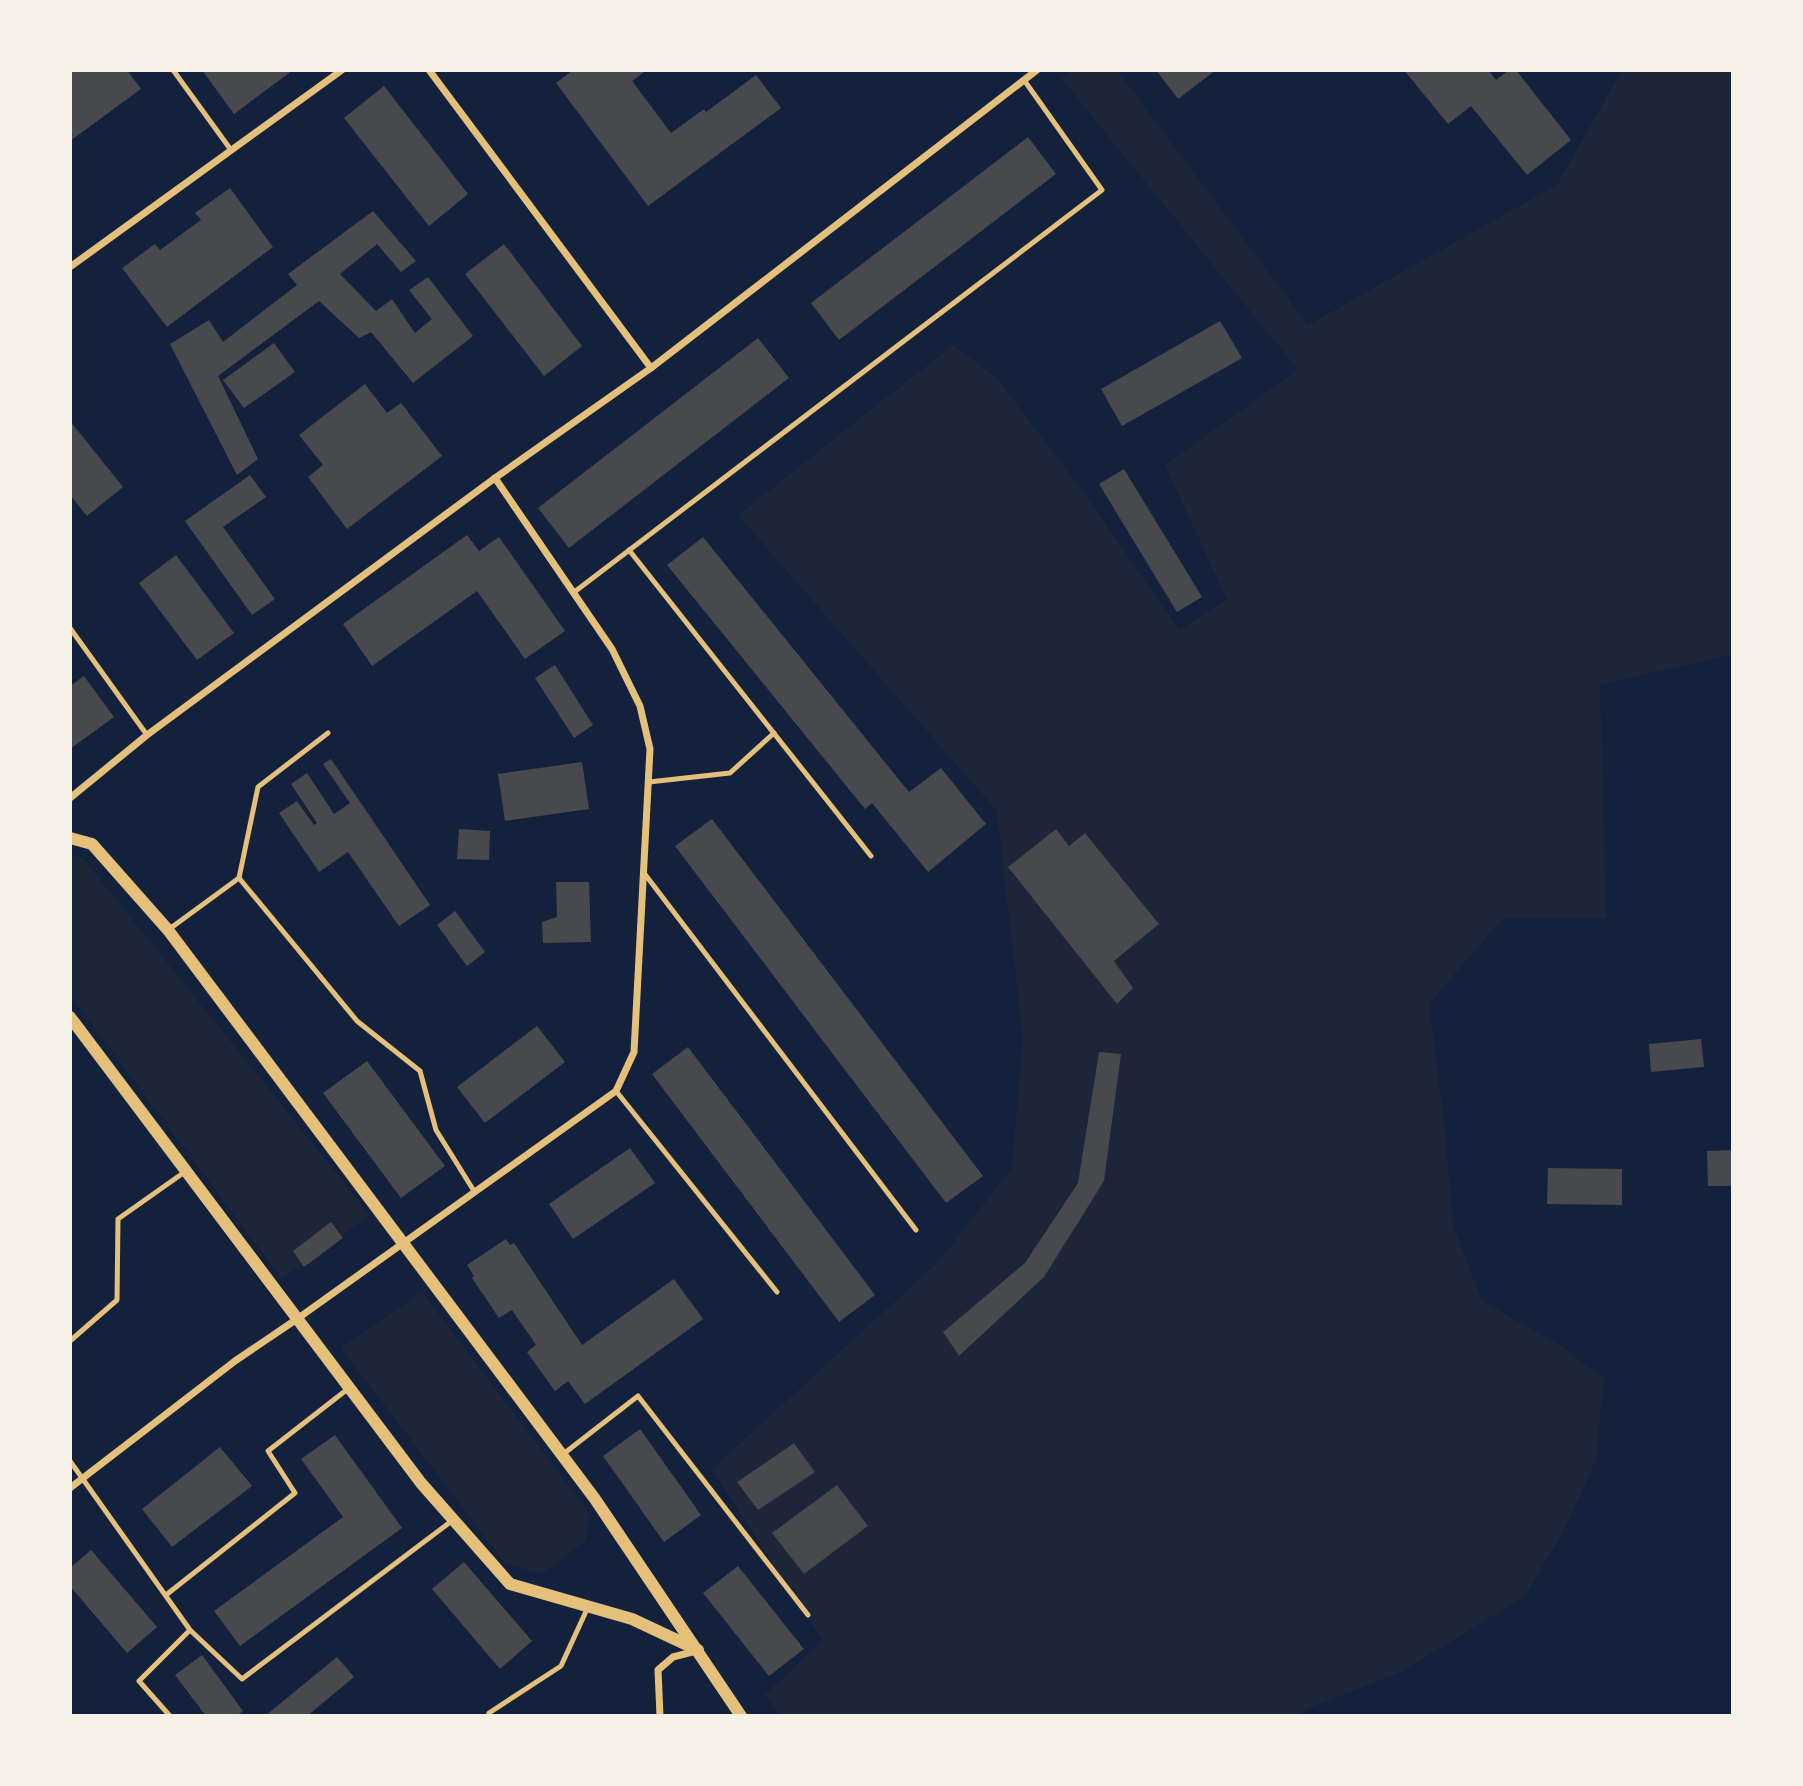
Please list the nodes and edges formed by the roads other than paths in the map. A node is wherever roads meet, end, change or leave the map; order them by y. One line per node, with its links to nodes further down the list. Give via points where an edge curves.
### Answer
1 (173, 70): 6 (lane)
2 (342, 70): 6 (street)
3 (429, 70): 8 (street)
4 (1037, 70): 5 (street)
5 (1024, 80): 8 (street); 10 (lane, via 1102,190)
6 (231, 150): 7 (street)
7 (70, 267)
8 (651, 368): 9 (street)
9 (495, 478): 11 (street); 15 (street)
10 (629, 550): 11 (lane); 14 (lane)
11 (573, 593): 16 (street, via 612,649 640,706 650,749)
12 (70, 628): 15 (lane)
13 (328, 733): 21 (lane, via 258,787)
14 (774, 733): 16 (lane, via 730,773); 19 (lane)
15 (147, 735): 17 (street)
16 (649, 782): 20 (street)
17 (70, 798)
18 (70, 838): 22 (street, via 92,844)
19 (871, 856)
20 (644, 873): 24 (street, via 634,1052); 27 (lane)
21 (239, 878): 22 (lane); 26 (lane, via 357,1021 420,1071 436,1130)
22 (168, 930): 28 (street)
23 (70, 1017): 25 (street)
24 (616, 1091): 26 (street); 29 (lane)
25 (186, 1171): 30 (street); 31 (lane, via 118,1219 117,1300)
26 (474, 1191): 28 (street)
27 (916, 1230)
28 (404, 1243): 30 (street); 33 (street)
29 (777, 1292)
30 (297, 1319): 32 (street); 35 (street)
31 (70, 1341)
32 (349, 1388): 37 (street); 38 (lane, via 268,1451 295,1493)
33 (562, 1455): 40 (lane, via 638,1396); 42 (street)
34 (70, 1461): 35 (lane)
35 (83, 1478): 36 (street); 38 (lane)
36 (70, 1488)
37 (453, 1520): 39 (street, via 510,1584); 41 (lane, via 242,1679)
38 (166, 1595): 41 (lane)
39 (588, 1606): 42 (street, via 632,1619); 44 (lane, via 561,1666)
40 (808, 1615)
41 (190, 1630): 43 (lane, via 139,1681)
42 (699, 1650): 45 (street, via 673,1657 658,1670); 46 (street)
43 (170, 1716)
44 (488, 1716)
45 (660, 1716)
46 (741, 1716)

